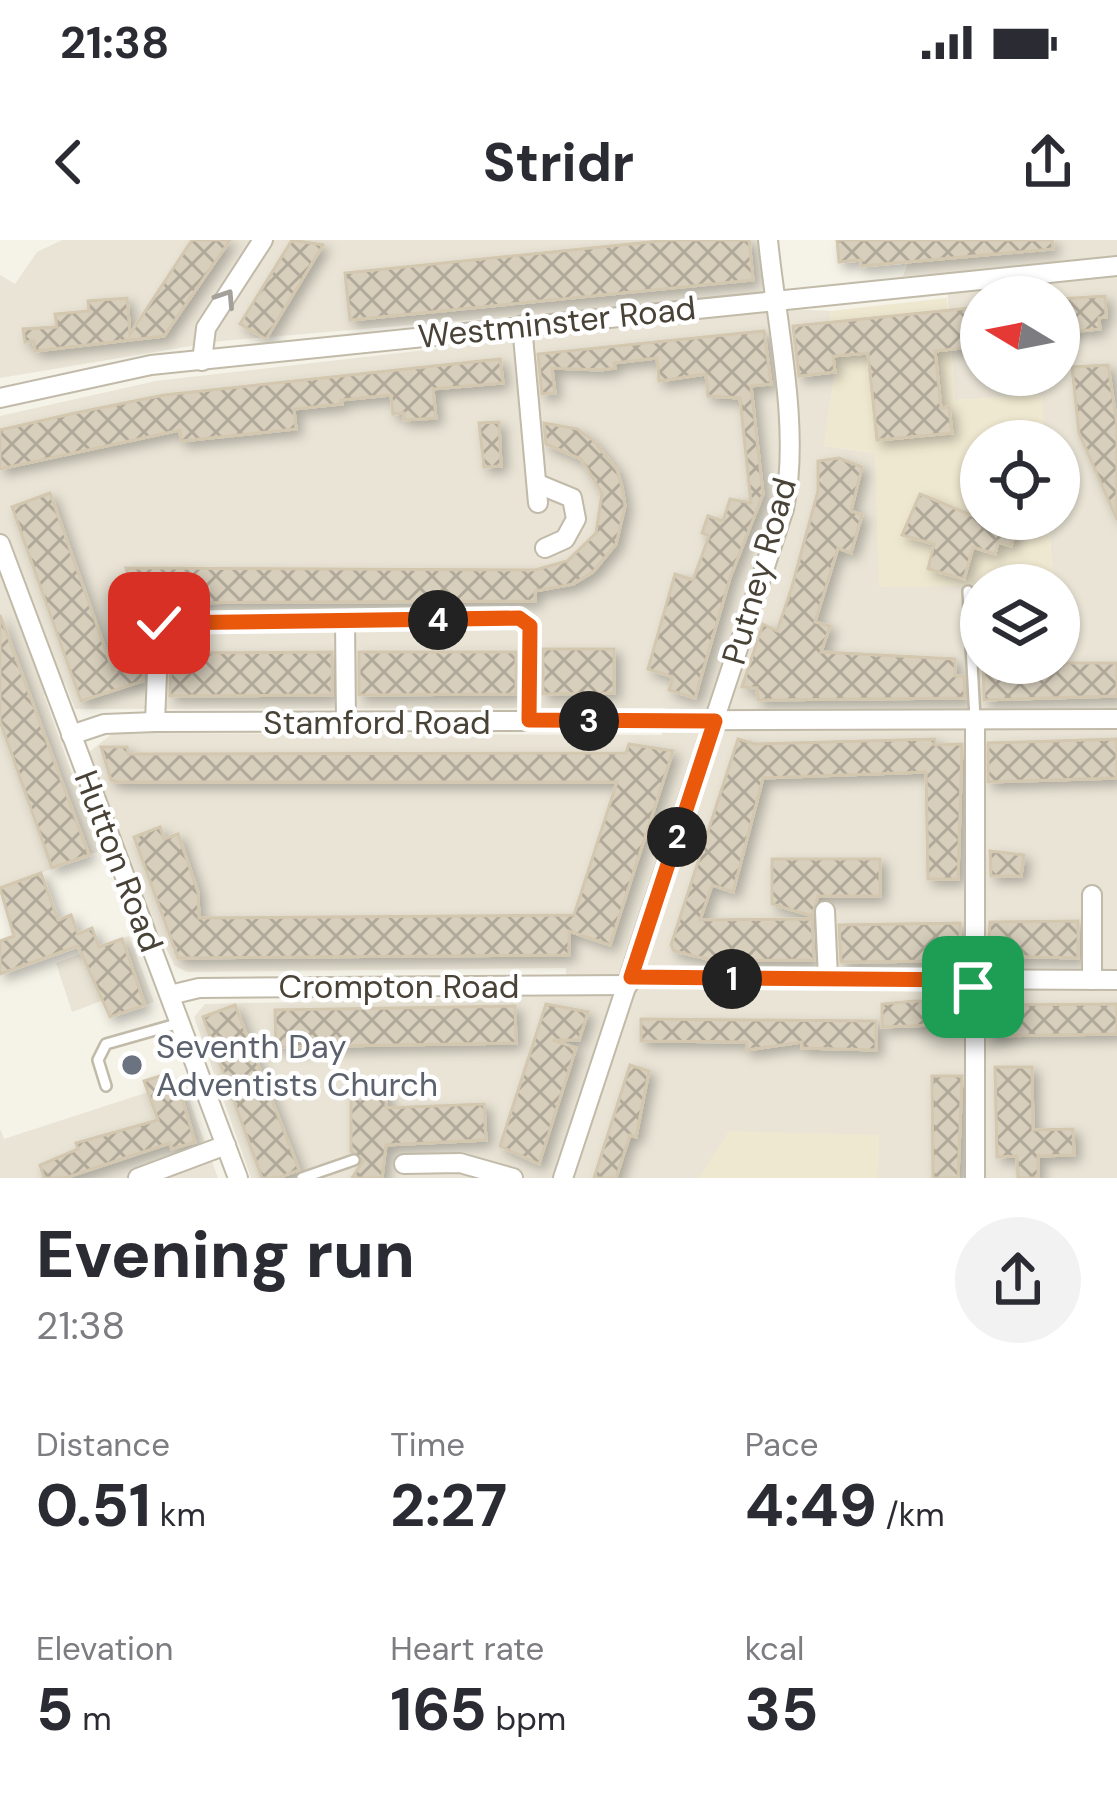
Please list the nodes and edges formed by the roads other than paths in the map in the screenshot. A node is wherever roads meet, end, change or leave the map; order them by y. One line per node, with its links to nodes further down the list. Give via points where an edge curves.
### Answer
1 (263, 240): 6 (street, one-way to 1, via 206,328)
2 (768, 240): 4 (street, Putney Road)
3 (1117, 266): 4 (street, Westminster Road)
4 (774, 298): 5 (street, Westminster Road); 15 (street, Putney Road, via 791,478)
5 (522, 325): 6 (street, Westminster Road); 9 (street, via 538,493 572,498 576,519 565,538)
6 (202, 361): 7 (street, Westminster Road)
7 (0, 398)
8 (0, 544): 18 (street, Hutton Road)
9 (545, 548)
10 (345, 621): 14 (street, via 519,618 530,626); 16 (street, via 159,623); 17 (street)
11 (973, 684): 12 (lane)
12 (975, 719): 13 (street, Stamford Road); 15 (street, Stamford Road); 22 (street)
13 (1117, 719)
14 (529, 720): 15 (street, Stamford Road); 17 (street, Stamford Road)
15 (715, 721): 25 (street, Putney Road)
16 (155, 722): 17 (street, Stamford Road); 18 (street, Stamford Road)
17 (346, 723)
18 (71, 735): 26 (street, Hutton Road)
19 (1092, 895): 23 (street)
20 (825, 911): 21 (street)
21 (828, 978): 22 (street, Crompton Road); 25 (street, Crompton Road)
22 (973, 980): 23 (street, Crompton Road); 37 (street)
23 (1092, 980): 24 (street, Crompton Road)
24 (1117, 980)
25 (629, 981): 26 (street, Crompton Road, via 199,988); 36 (street, Putney Road)
26 (170, 995): 27 (street, Hutton Road)
27 (180, 1023): 28 (lane, via 106,1043 98,1063); 29 (street, Hutton Road)
28 (106, 1086)
29 (226, 1145): 32 (street); 33 (street, Hutton Road)
30 (355, 1160): 34 (lane)
31 (404, 1164): 35 (street, via 460,1163)
32 (138, 1178)
33 (238, 1178)
34 (302, 1178)
35 (513, 1178)
36 (562, 1178)
37 (975, 1178)

